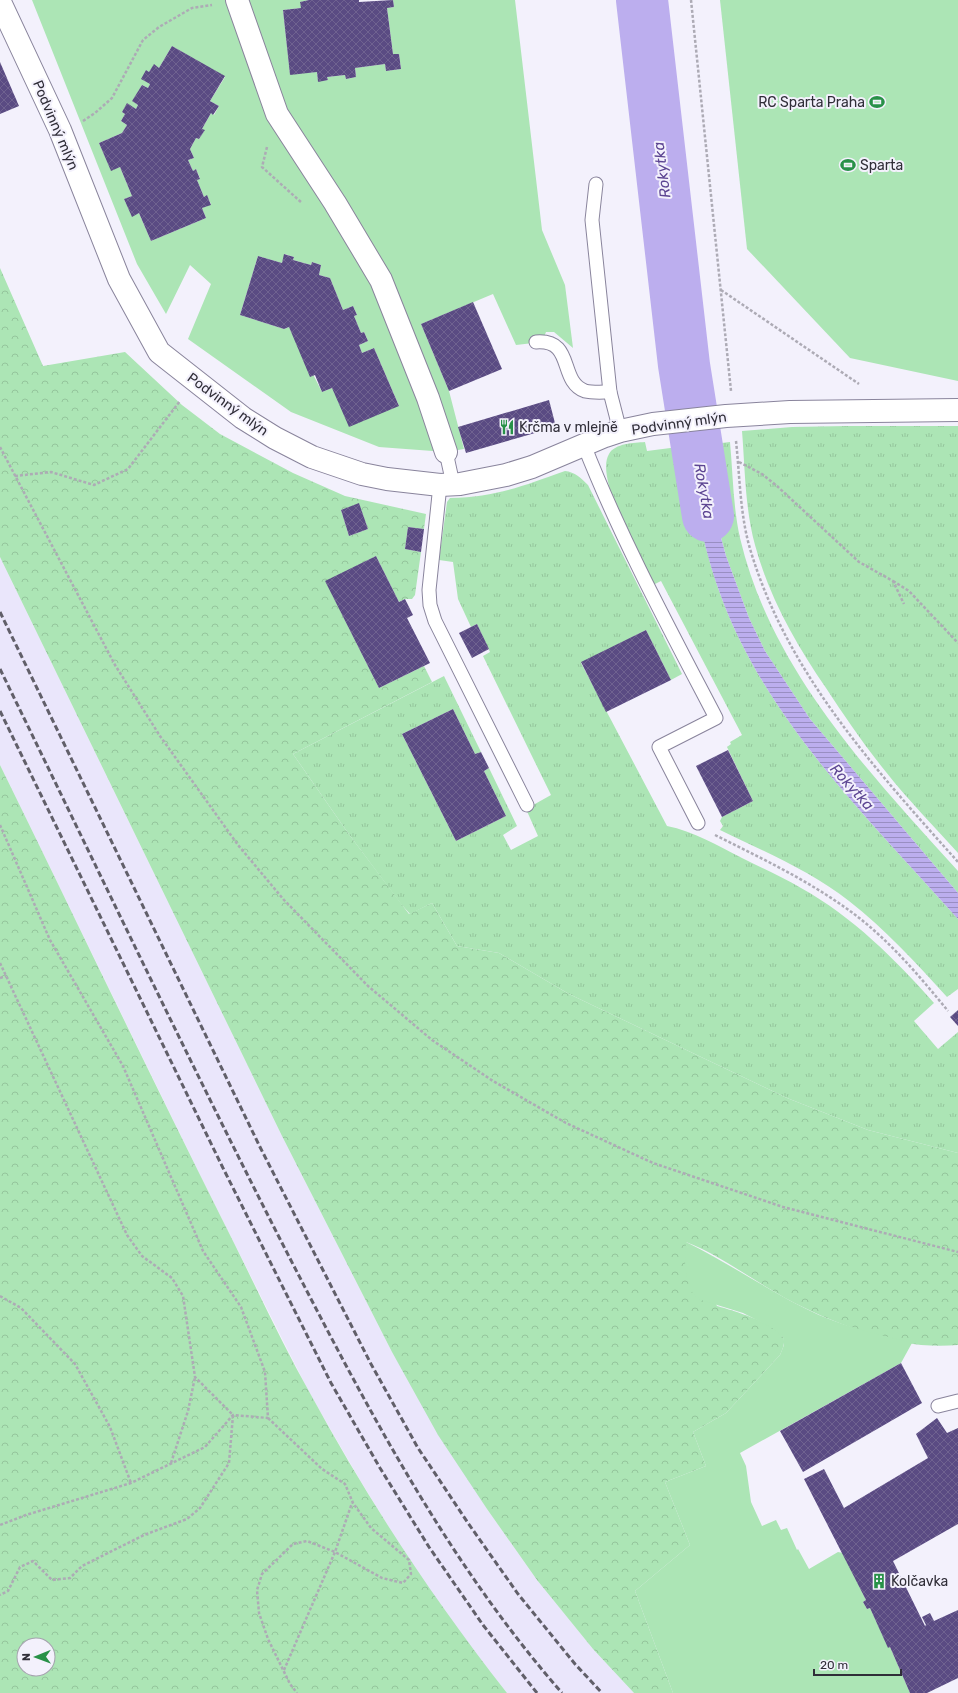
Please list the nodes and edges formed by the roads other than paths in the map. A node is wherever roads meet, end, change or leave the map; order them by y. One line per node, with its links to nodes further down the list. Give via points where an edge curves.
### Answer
1 (238, 0): 9 (street, via 277,114 381,280 428,398)
2 (0, 2): 10 (street, Podvinný mlýn, via 60,130 119,279 159,352 243,418 312,457 356,472 387,479)
3 (596, 184): 5 (lane, via 592,220)
4 (536, 342): 5 (lane, via 548,342 559,349 576,385 585,391)
5 (610, 392): 7 (lane)
6 (958, 410): 7 (street, Podvinný mlýn, via 730,415 653,424)
7 (620, 431): 8 (street, Podvinný mlýn)
8 (584, 444): 10 (street, Podvinný mlýn, via 532,467 506,475); 12 (lane, via 602,491 639,571 716,718 659,748)
9 (446, 452): 10 (lane)
10 (446, 484): 11 (lane, via 429,573 430,605 435,621)
11 (527, 804)
12 (698, 823)
13 (958, 1401): 14 (lane)
14 (938, 1406)

